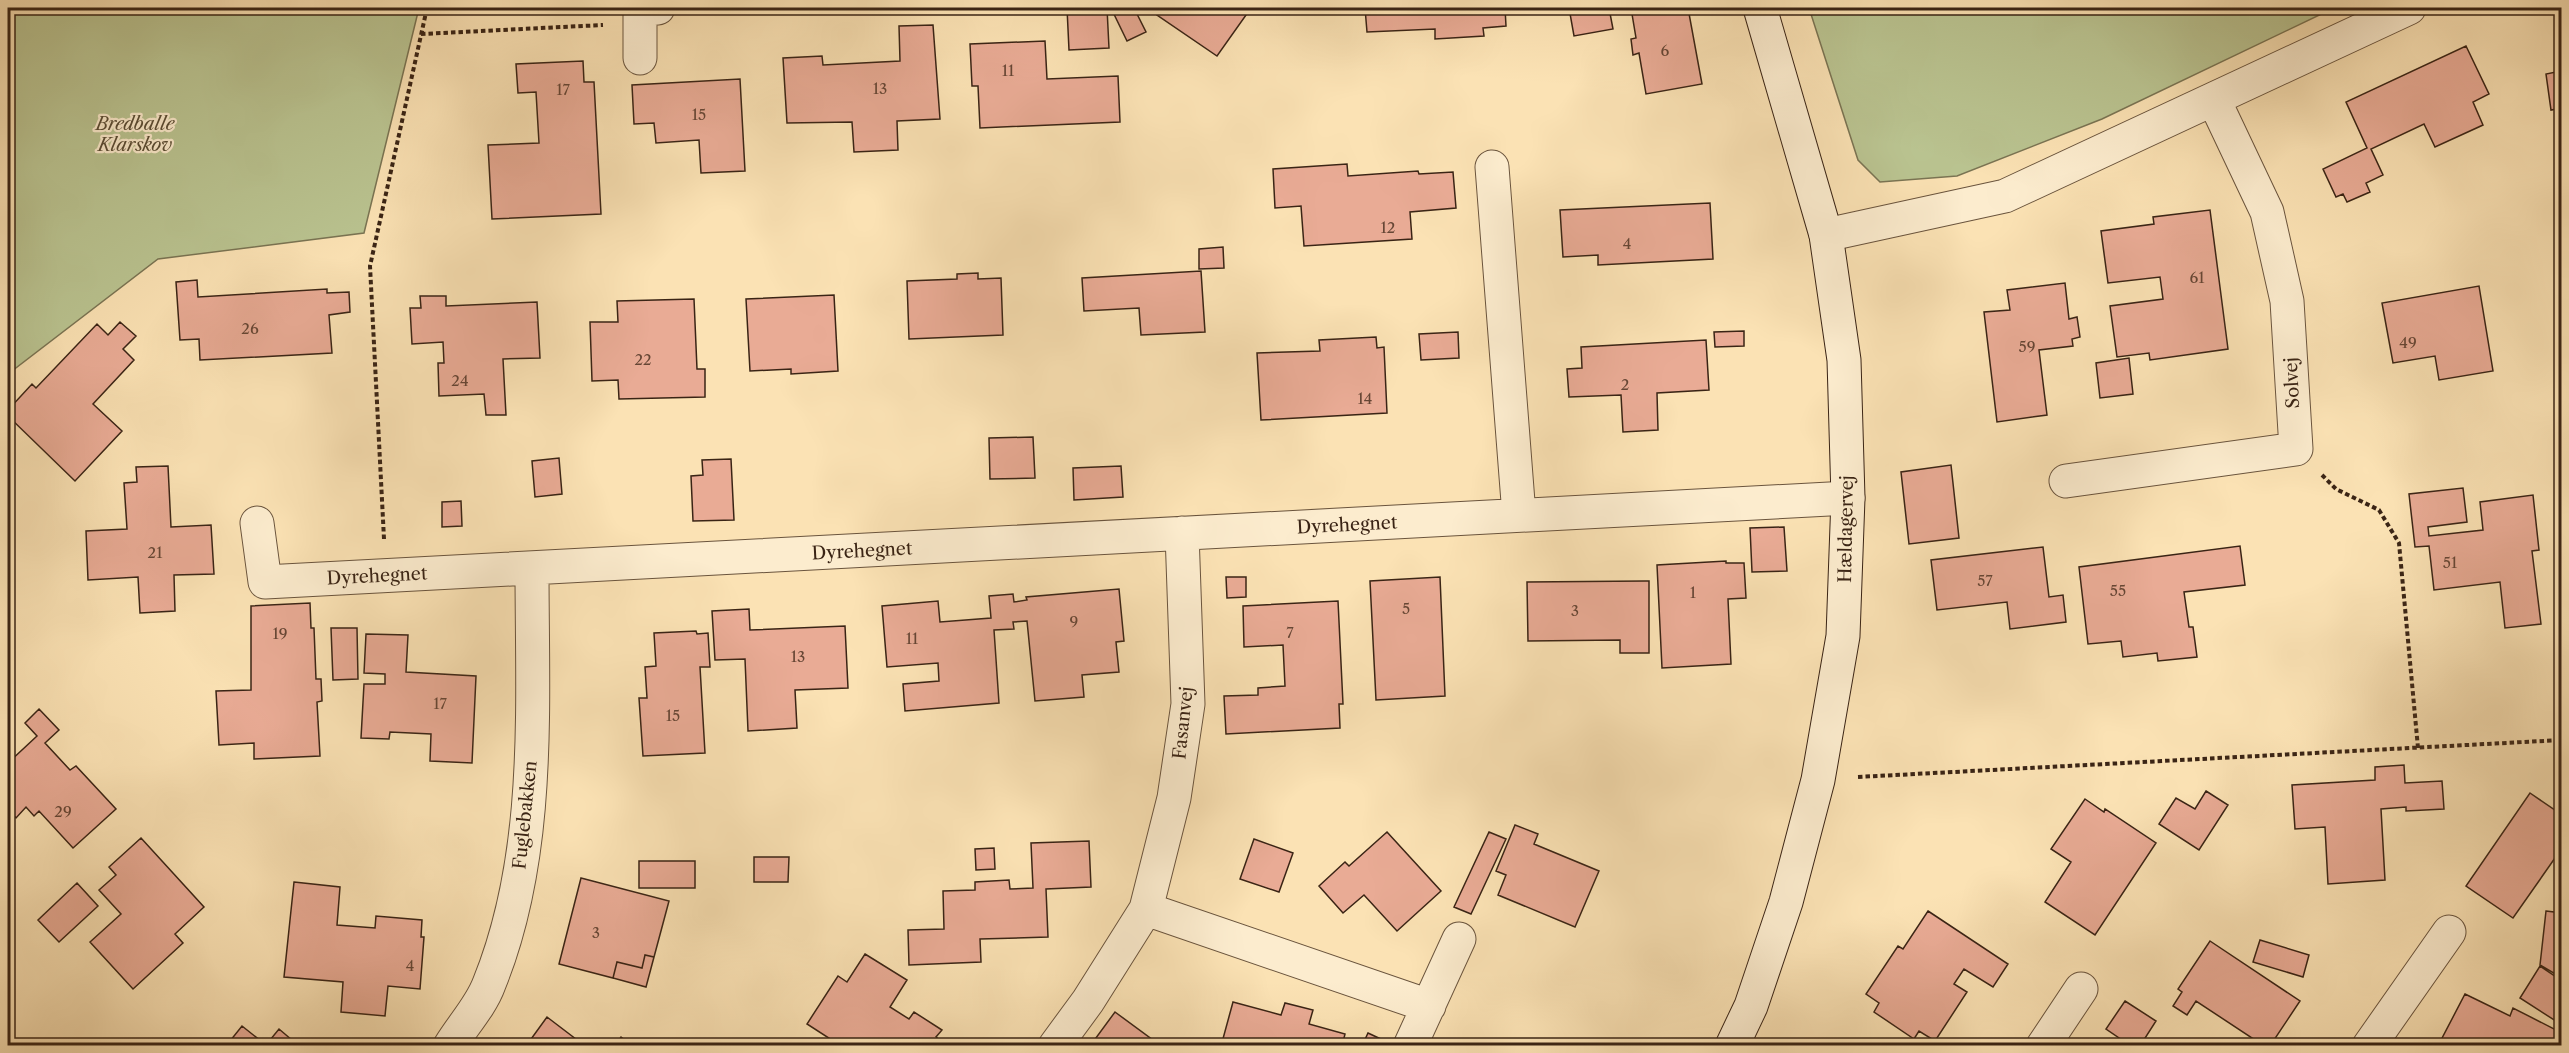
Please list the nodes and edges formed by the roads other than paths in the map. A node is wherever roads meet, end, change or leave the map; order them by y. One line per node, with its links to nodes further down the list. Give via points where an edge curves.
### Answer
1 (649, 8): 4 (street)
2 (1760, 8): 7 (street, Hældagervej)
3 (2409, 8): 5 (street)
4 (640, 58)
5 (2214, 100): 7 (street, via 2005,196); 8 (street, Solvej, via 2267,212 2287,301 2296,449)
6 (1492, 167): 10 (street)
7 (1826, 235): 9 (street, Hældagervej, via 1844,360)
8 (2066, 481)
9 (1848, 498): 10 (street, Dyrehegnet); 22 (street, Hældagervej, via 1843,636 1818,780 1786,902 1751,1006)
10 (1519, 515): 12 (street, Dyrehegnet)
11 (257, 523): 13 (street, Dyrehegnet, via 265,582)
12 (1182, 534): 13 (street, Dyrehegnet); 14 (street, Fasanvej, via 1188,704 1174,798)
13 (531, 568): 19 (street, Fuglebakken, via 531,741 525,843 510,926 488,987)
14 (1146, 909): 18 (street); 20 (street, Fasanvej)
15 (2449, 932): 24 (street)
16 (1459, 939): 18 (street)
17 (2081, 989): 23 (street)
18 (1428, 1006): 21 (street)
19 (450, 1046)
20 (1055, 1046)
21 (1410, 1046)
22 (1732, 1046)
23 (2043, 1046)
24 (2369, 1046)

